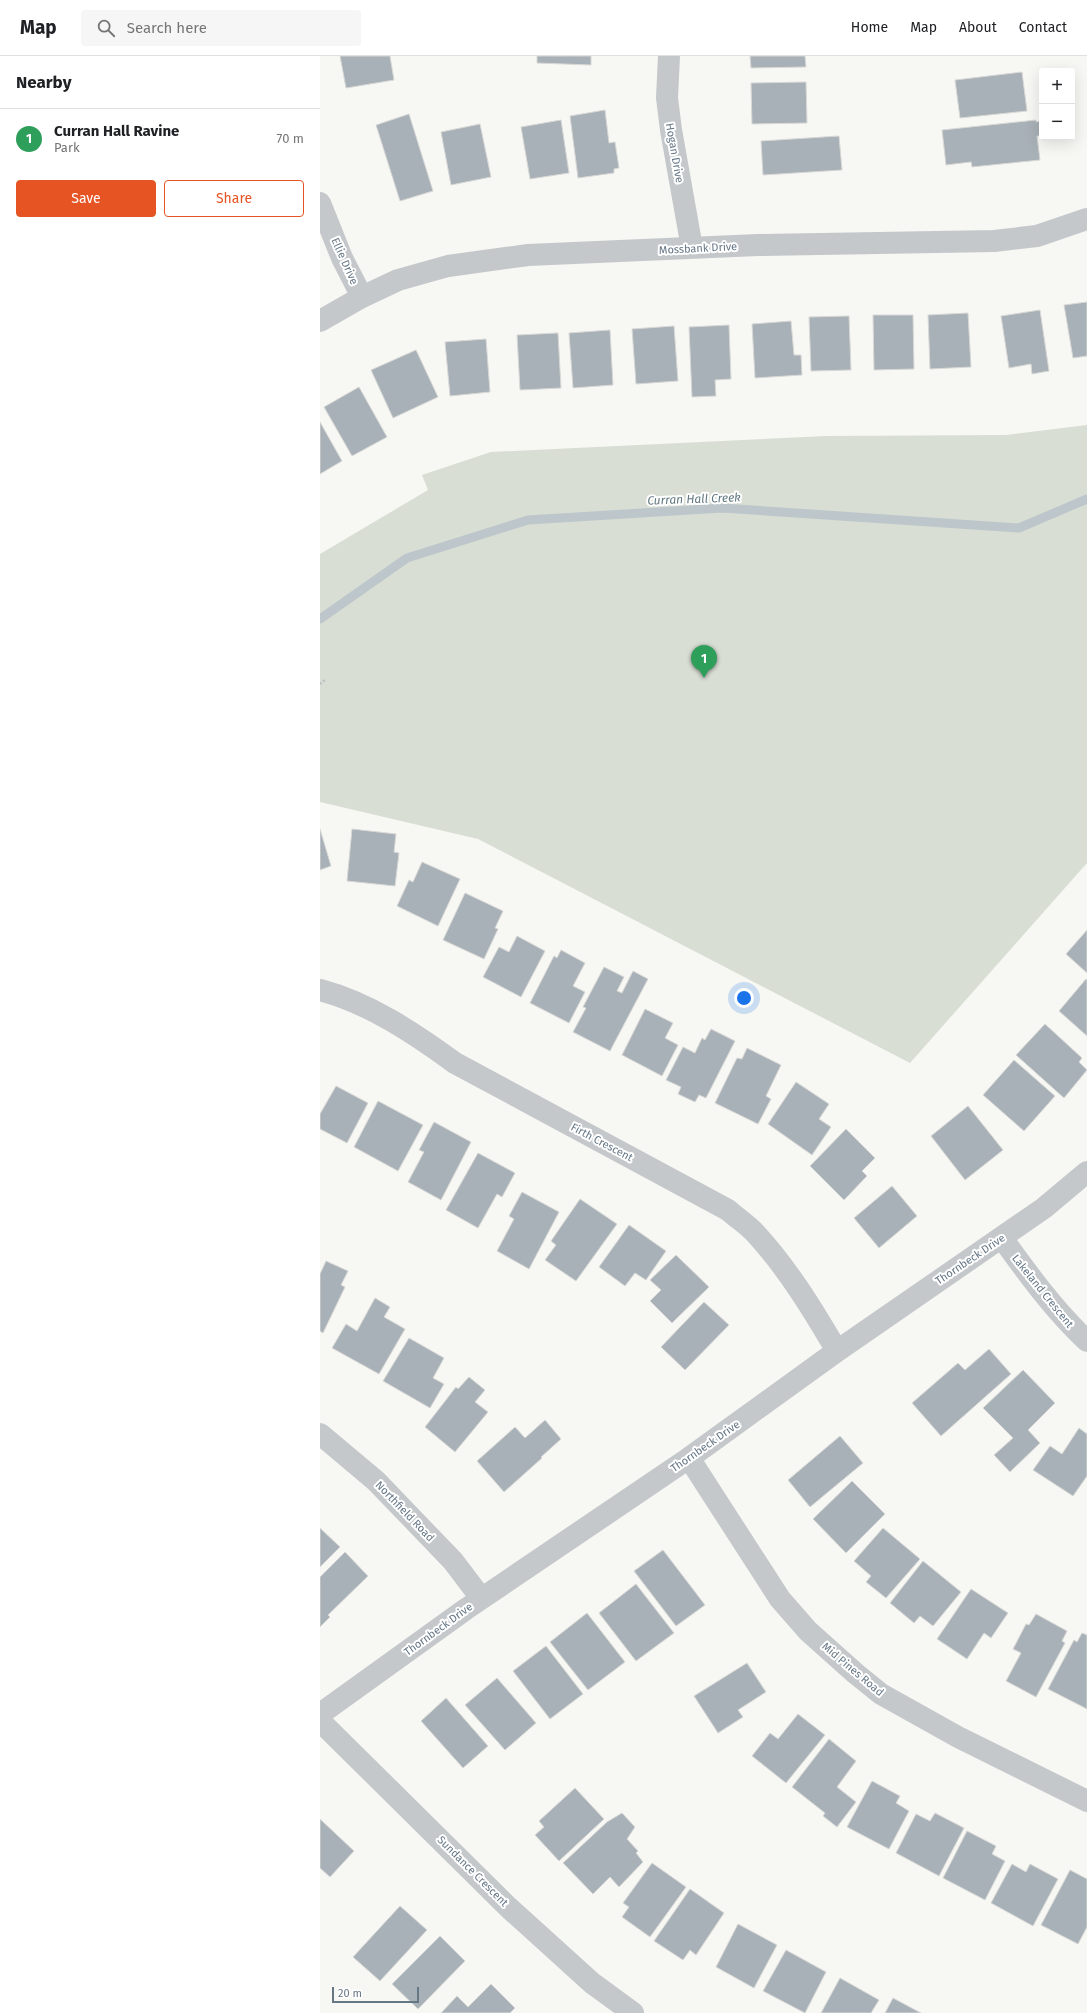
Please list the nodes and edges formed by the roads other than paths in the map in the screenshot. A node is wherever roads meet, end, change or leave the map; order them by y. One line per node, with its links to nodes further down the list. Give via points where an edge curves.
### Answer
1 (669, 56): 4 (street, Hogan Drive, via 670,130)
2 (320, 203): 5 (street, Ellie Drive, via 342,258)
3 (1087, 219): 4 (street, Mossbank Drive, via 1037,236 994,241)
4 (692, 248): 5 (street, Mossbank Drive, via 528,255 448,266 398,280)
5 (362, 297): 6 (street, Mossbank Drive)
6 (320, 321)
7 (320, 990): 11 (street, Firth Crescent, via 343,996 416,1034 455,1063 728,1210 755,1234 781,1266)
8 (1087, 1172): 9 (street, Thornbeck Drive, via 1044,1208)
9 (1002, 1238): 10 (street, Lakeland Crescent, via 1070,1326); 11 (street, Thornbeck Drive)
10 (1087, 1341)
11 (837, 1351): 13 (street, Thornbeck Drive)
12 (320, 1434): 14 (street, Northfield Road, via 376,1481 453,1561)
13 (689, 1458): 14 (street, Thornbeck Drive); 17 (street, Mid Pines Road, via 780,1599 808,1631 855,1673 881,1694 958,1737)
14 (481, 1598): 15 (street, Thornbeck Drive)
15 (320, 1714)
16 (320, 1721): 18 (street, Sundance Crescent, via 508,1907 592,1983)
17 (1087, 1801)
18 (633, 2013)

